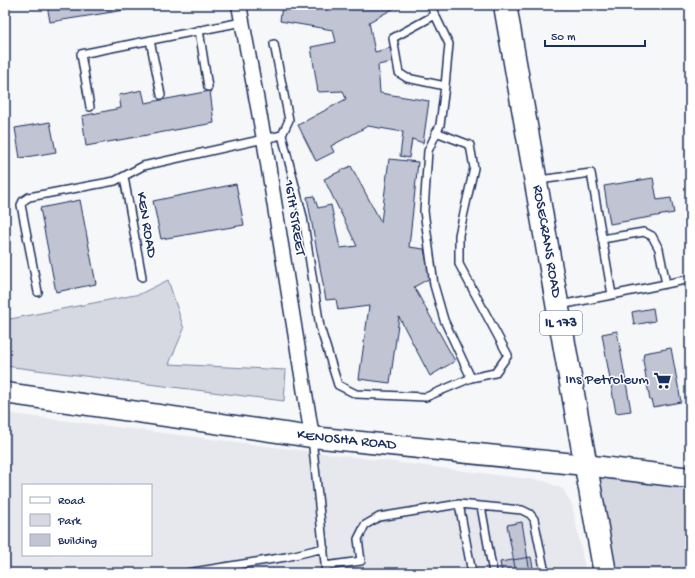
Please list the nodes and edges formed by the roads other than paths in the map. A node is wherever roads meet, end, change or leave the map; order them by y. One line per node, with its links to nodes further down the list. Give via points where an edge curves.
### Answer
1 (239, 5): 5 (street, 16TH STREET)
2 (430, 5): 4 (lane)
3 (505, 5): 17 (main road, ROSECRANS ROAD / IL 173)
4 (435, 15): 9 (lane, via 449,44); 9 (lane, via 393,38 399,72 407,78)
5 (242, 22): 6 (lane); 15 (street, 16TH STREET)
6 (199, 30): 7 (lane); 10 (lane)
7 (150, 40): 11 (lane); 12 (lane, via 81,54)
8 (274, 44): 14 (lane, via 289,120)
9 (445, 86): 13 (lane, via 440,124)
10 (208, 87)
11 (160, 95)
12 (90, 107)
13 (436, 132): 25 (lane, via 428,151 424,212 434,285 444,320); 25 (lane, via 470,145 474,168 459,235 459,264 508,355 495,373)
14 (282, 135): 15 (lane); 25 (lane, via 303,217 320,327 338,384 356,394 426,397)
15 (264, 139): 16 (lane, via 143,166); 27 (street, 16TH STREET)
16 (124, 177): 19 (lane, KEN ROAD); 22 (lane, via 108,183 23,200 21,206)
17 (537, 180): 18 (lane, via 591,173); 24 (main road, ROSECRANS ROAD / IL 173)
18 (602, 239): 21 (lane, via 644,232 652,236 659,249); 23 (lane)
19 (142, 277)
20 (690, 279): 21 (lane)
21 (666, 284): 23 (lane)
22 (38, 292)
23 (612, 294): 24 (lane)
24 (558, 306): 28 (main road, ROSECRANS ROAD / IL 173)
25 (471, 378)
26 (5, 393): 27 (street, KENOSHA ROAD)
27 (312, 437): 28 (street, KENOSHA ROAD); 32 (lane)
28 (585, 465): 29 (street, KENOSHA ROAD); 38 (main road, ROSECRANS ROAD / IL 173)
29 (690, 478)
30 (459, 504): 31 (lane); 33 (lane, via 379,517 365,525 358,539 361,561); 35 (lane)
31 (481, 506): 36 (lane); 37 (lane, via 522,510 530,514 534,519)
32 (324, 548): 33 (lane); 34 (lane, via 286,557)
33 (326, 569)
34 (187, 573)
35 (472, 573)
36 (493, 573)
37 (545, 573)
38 (605, 573)

